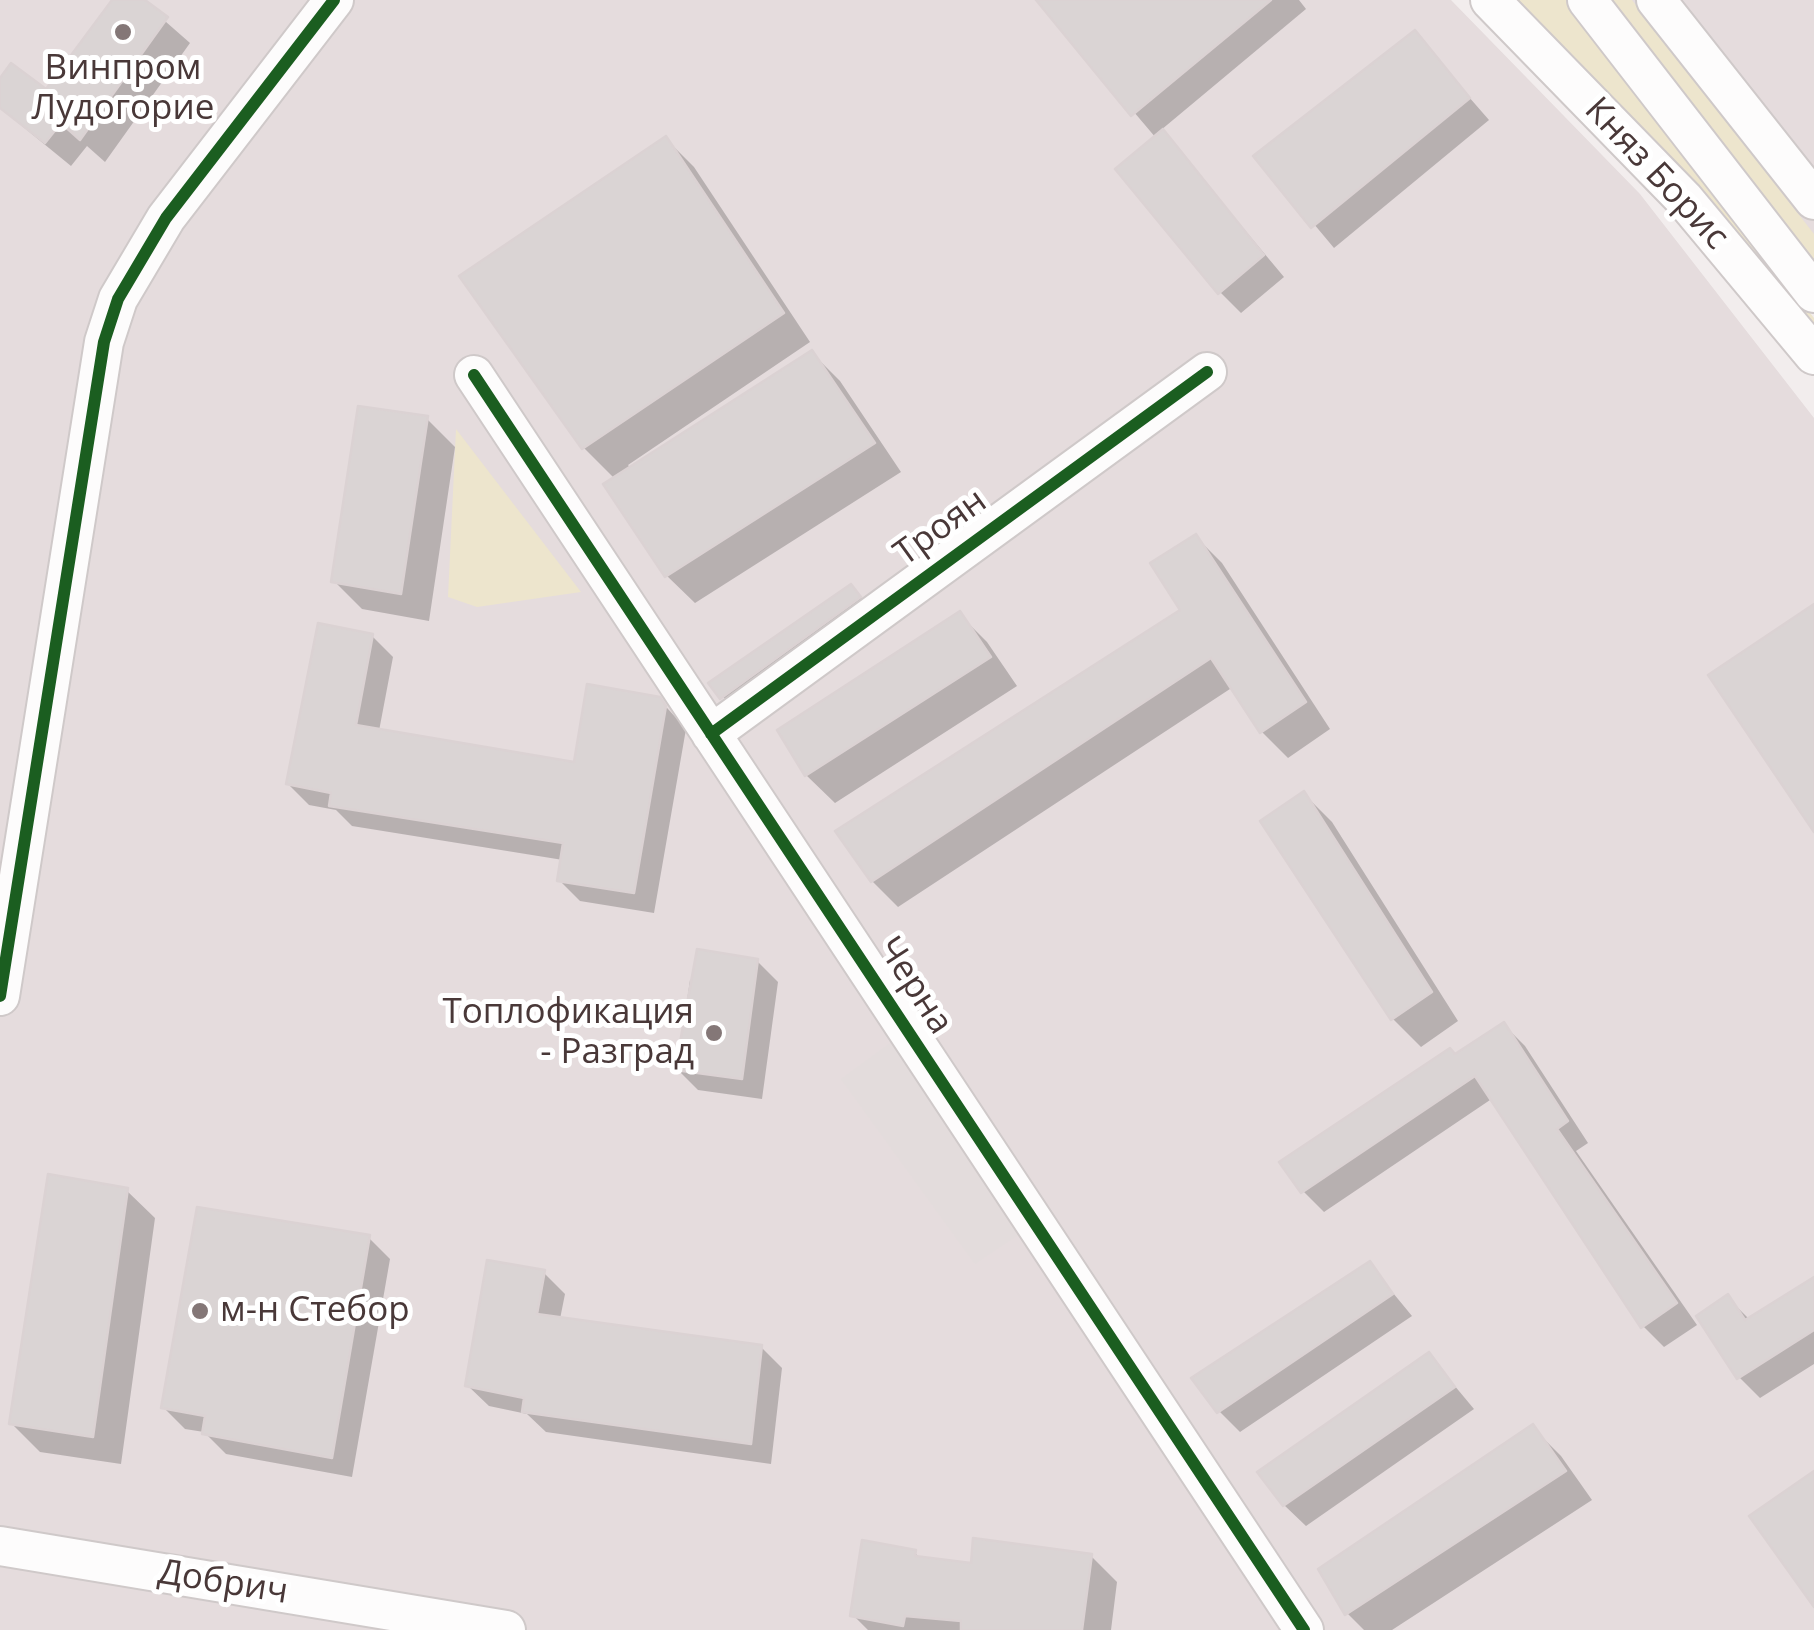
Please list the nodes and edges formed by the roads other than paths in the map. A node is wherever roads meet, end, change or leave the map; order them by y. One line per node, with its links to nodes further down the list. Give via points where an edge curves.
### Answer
1 (334, 0): 11 (street, via 166,218 118,299 104,342)
2 (1490, 0): 7 (street, Княз Борис, via 1684,198)
3 (1587, 0): 6 (street, Княз Борис)
4 (1656, 0): 5 (street)
5 (1814, 200)
6 (1814, 293)
7 (1814, 355)
8 (1207, 372): 10 (street, Троян)
9 (474, 376): 10 (street, Черна)
10 (711, 734): 14 (street, Черна)
11 (0, 996)
12 (0, 1546): 13 (street, Добрич)
13 (506, 1630)
14 (1304, 1630)

